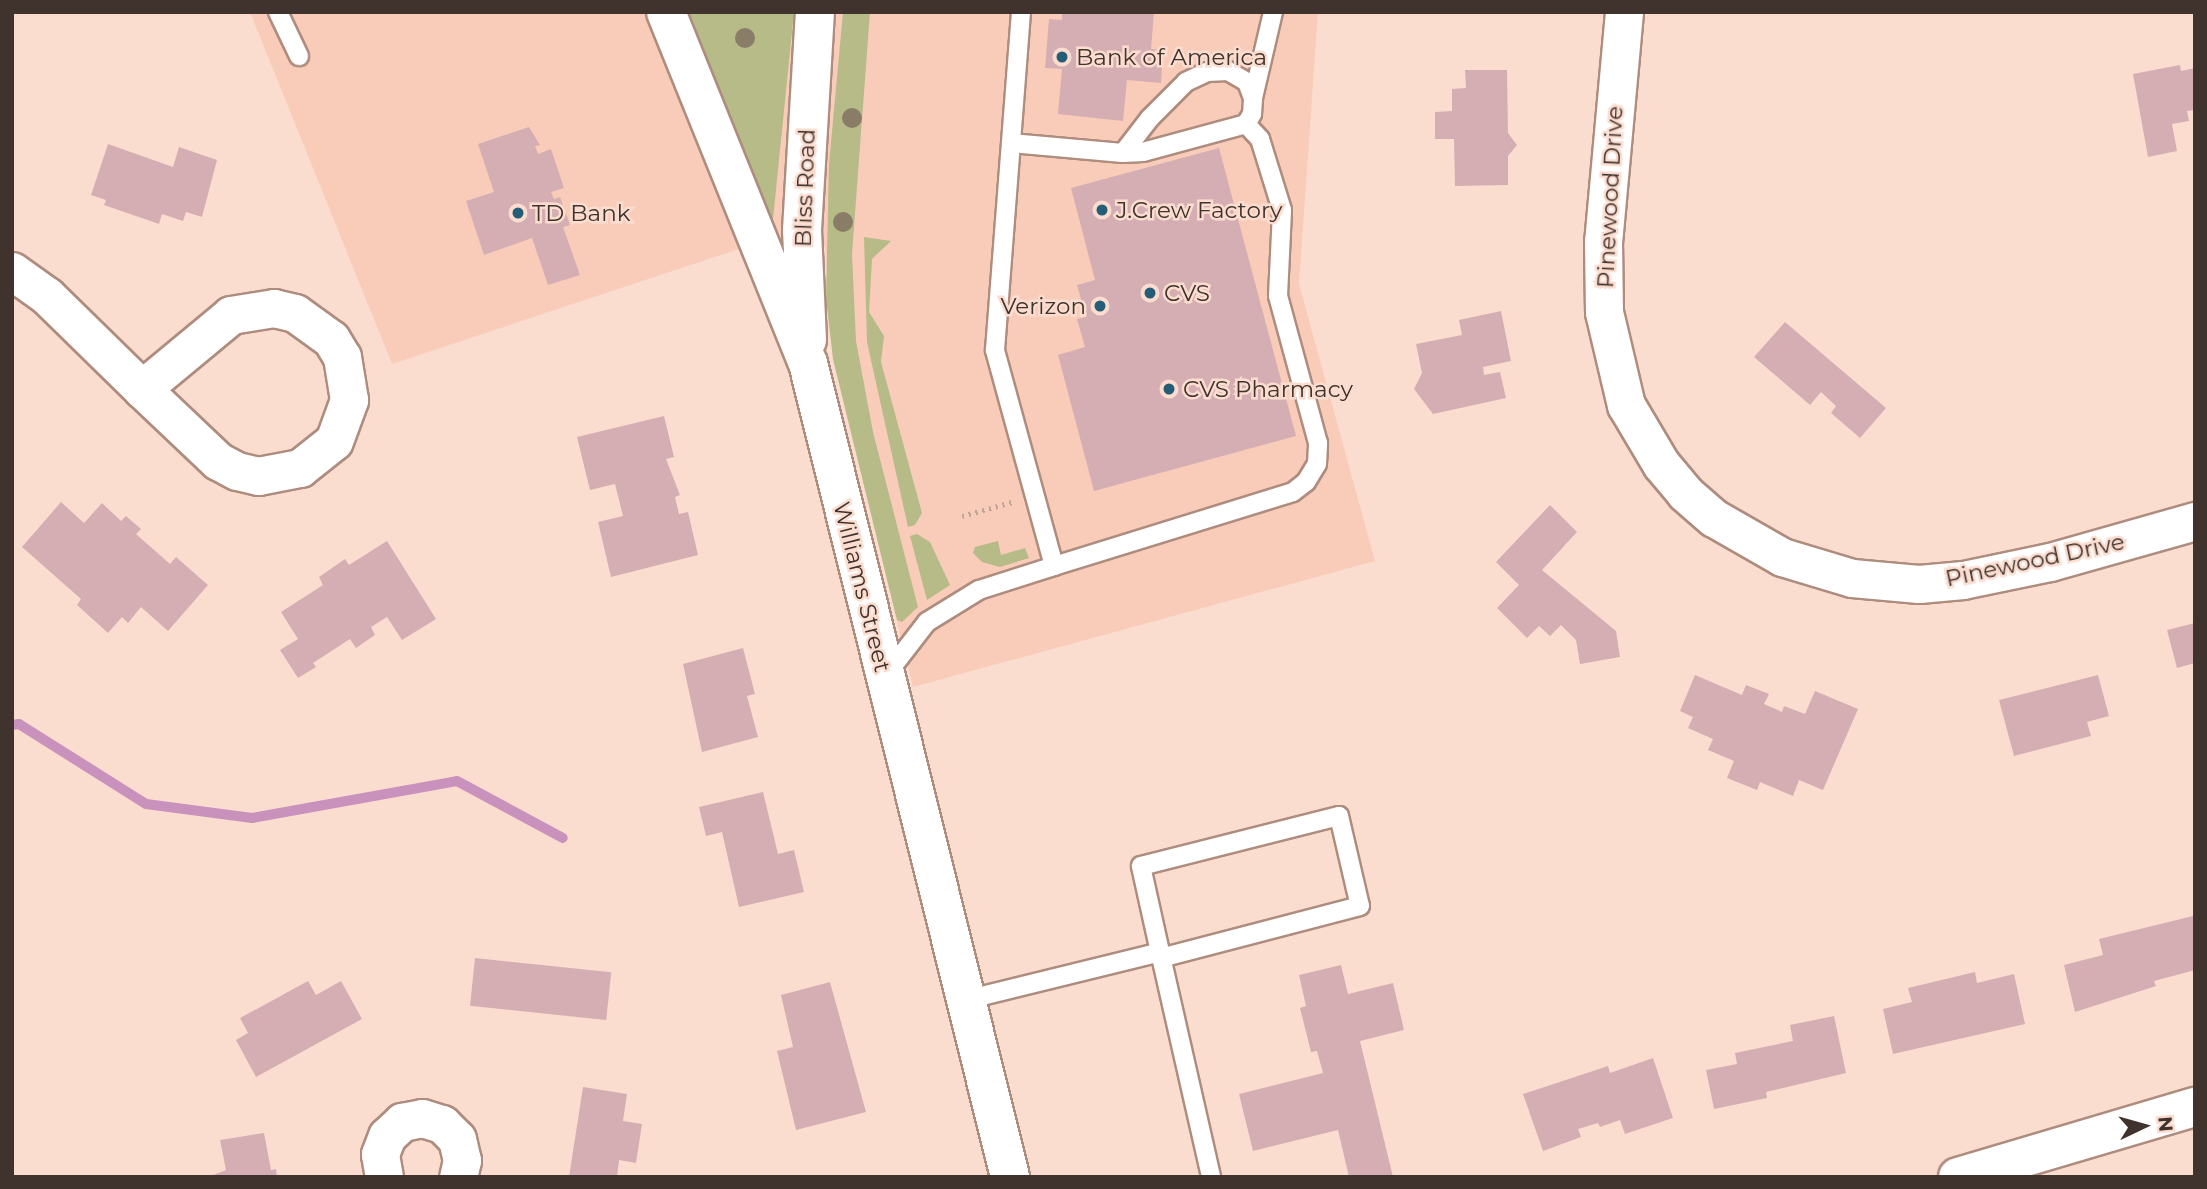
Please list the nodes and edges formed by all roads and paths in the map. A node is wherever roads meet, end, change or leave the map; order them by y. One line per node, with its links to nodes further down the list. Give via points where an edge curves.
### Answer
1 (278, 12): 7 (lane)
2 (667, 12): 13 (main road, Williams Street)
3 (815, 12): 13 (main road, Bliss Road, via 802,230)
4 (1021, 12): 10 (lane)
5 (1273, 12): 8 (lane)
6 (1623, 12): 17 (street, Pinewood Drive, via 1603,241 1604,312 1626,405 1661,464 1685,493 1725,526 1782,557 1852,578 1919,584 2050,562)
7 (299, 56)
8 (1253, 98): 9 (lane); 11 (lane, via 1247,82 1228,71 1207,72 1186,82)
9 (1246, 124): 11 (lane); 18 (lane, via 1260,139 1282,210 1278,296 1318,443 1317,464 1293,492)
10 (1011, 143): 11 (lane); 18 (lane, via 995,350)
11 (1124, 153)
12 (12, 271): 14 (street, via 47,296)
13 (807, 363): 19 (main road, Williams Street)
14 (142, 389): 14 (street, via 231,315 274,308 295,313 331,339 342,357 349,400 334,440 319,456 290,471 258,476 218,461)
15 (1016, 501): 16 (path)
16 (962, 516)
17 (2195, 521)
18 (1054, 566): 19 (lane, via 979,590 927,622)
19 (884, 678): 21 (main road, Williams Street)
20 (1160, 955): 20 (lane, via 1360,906 1339,816 1141,866); 21 (lane); 26 (lane)
21 (965, 1000): 25 (main road, Williams Street)
22 (2195, 1107): 27 (main road)
23 (384, 1177): 24 (street, via 380,1154 387,1136 402,1122 422,1118 442,1124 457,1139 462,1160)
24 (458, 1177)
25 (1010, 1177)
26 (1211, 1177)
27 (1958, 1177)

